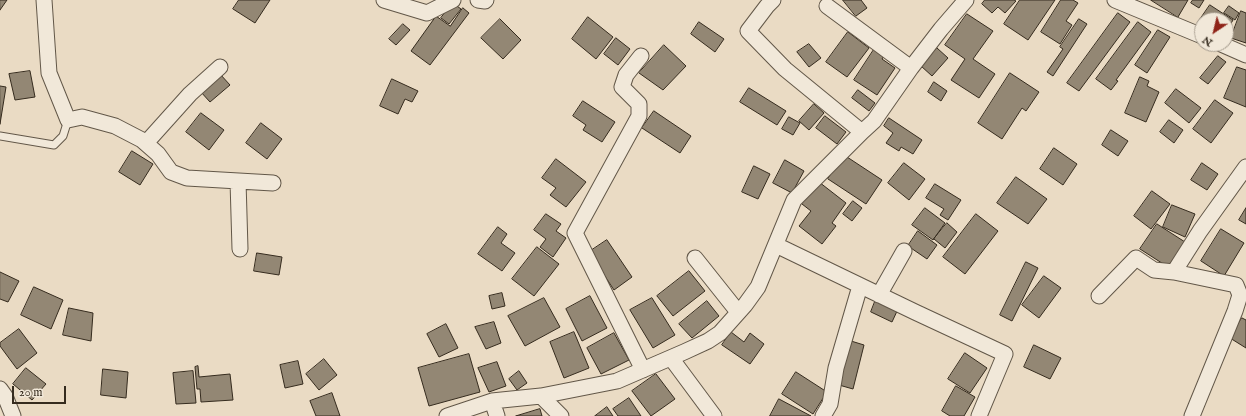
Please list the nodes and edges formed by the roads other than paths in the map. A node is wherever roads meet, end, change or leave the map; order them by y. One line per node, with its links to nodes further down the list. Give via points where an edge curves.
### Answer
1 (44, 0): 16 (street, via 49,73)
2 (384, 0): 3 (street, via 427,13)
3 (453, 0)
4 (478, 0): 5 (street)
5 (486, 0)
6 (773, 0): 17 (street, via 748,31 785,69)
7 (966, 0): 15 (street)
8 (1124, 2): 10 (street)
9 (827, 6): 15 (street)
10 (1194, 33)
11 (1234, 50): 12 (street)
12 (1246, 55)
13 (641, 56): 33 (street, via 626,75 622,87 639,104 639,116 575,233)
14 (220, 67): 19 (street, via 190,94)
15 (911, 68): 17 (street, via 874,121)
16 (68, 120): 18 (lane, via 63,136 54,145); 19 (street, via 82,117 115,126)
17 (862, 132): 23 (street, via 794,200)
18 (0, 136)
19 (146, 143): 21 (street, via 171,172 187,178)
20 (1246, 167): 27 (street)
21 (238, 181): 22 (street); 24 (street)
22 (273, 183)
23 (776, 245): 28 (street); 31 (street, via 758,287)
24 (240, 249)
25 (904, 250): 29 (street)
26 (695, 258): 31 (street)
27 (1174, 272): 30 (street, via 1154,270 1136,258); 44 (street, via 1236,285 1240,295)
28 (860, 286): 29 (street); 42 (street, via 836,368 830,404)
29 (879, 295): 43 (street, via 1005,354)
30 (1099, 296)
31 (738, 312): 32 (street, via 720,333)
32 (671, 358): 33 (street); 41 (street)
33 (643, 370): 35 (street, via 617,382)
34 (0, 389): 37 (street)
35 (541, 396): 36 (street); 40 (street)
36 (492, 401): 38 (street); 39 (street)
37 (13, 416)
38 (447, 416)
39 (497, 416)
40 (561, 416)
41 (714, 416)
42 (823, 416)
43 (979, 416)
44 (1192, 416)

